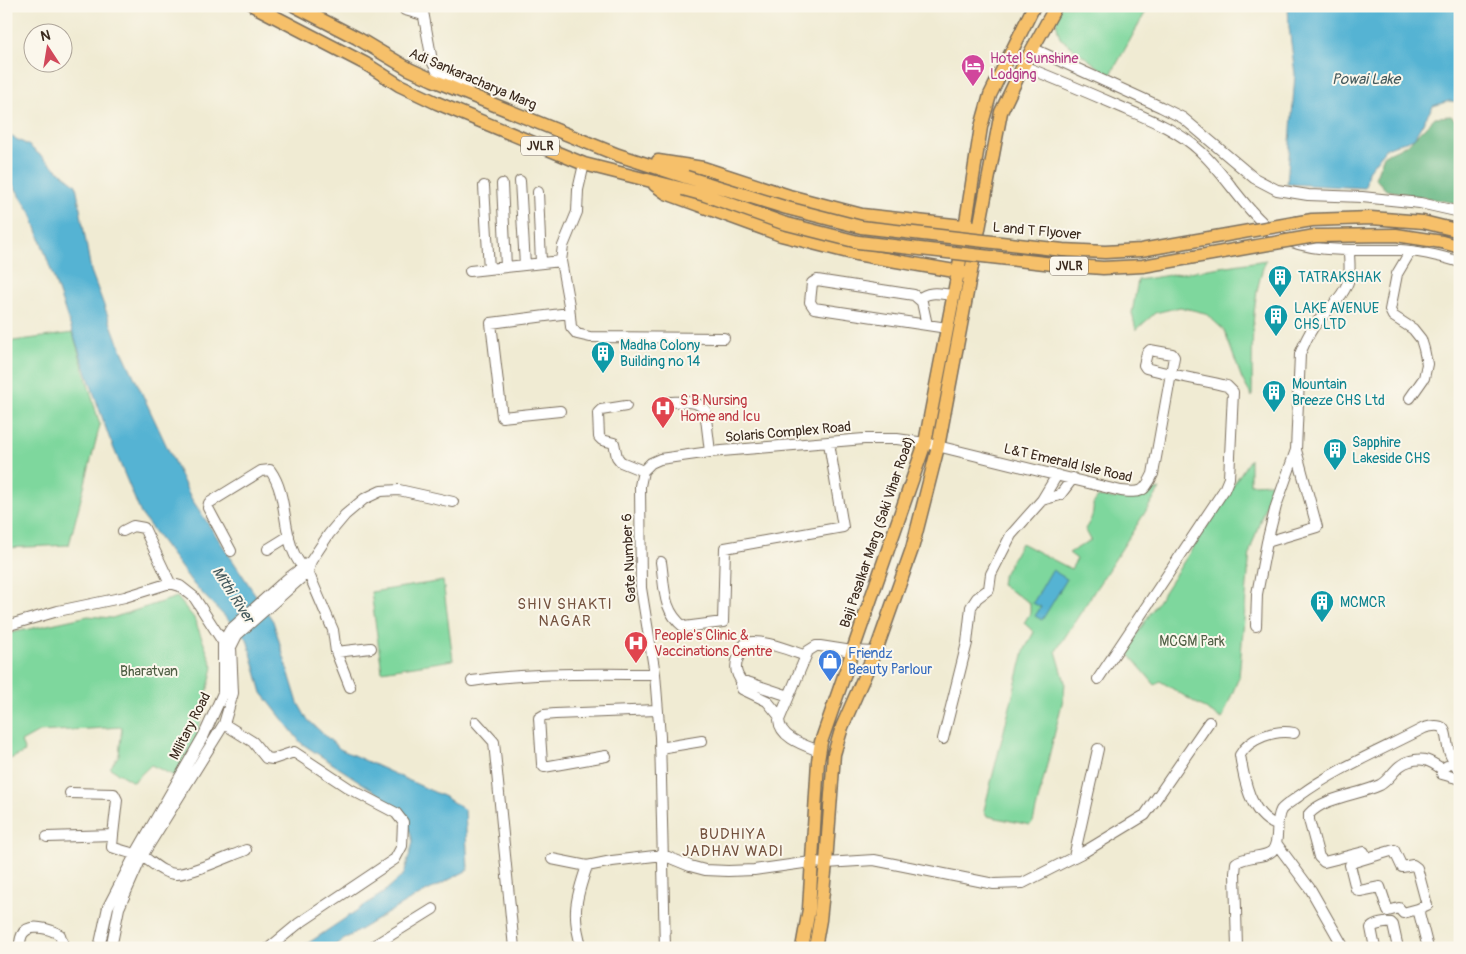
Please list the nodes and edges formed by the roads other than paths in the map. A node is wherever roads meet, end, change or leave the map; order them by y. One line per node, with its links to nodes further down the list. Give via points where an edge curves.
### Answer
1 (254, 6): 13 (main road, JVLR, via 366,64 399,85)
2 (295, 6): 11 (main road, Adi Sankaracharya Marg / JVLR, via 408,69)
3 (404, 6): 6 (street, via 405,10)
4 (1034, 6): 7 (main road, Baji Pasalkar Marg (Saki Vihar Road))
5 (1056, 6): 8 (main road, Baji Pasalkar Marg (Saki Vihar Road))
6 (422, 11): 11 (street, via 437,71 461,84)
7 (1016, 42): 8 (main road); 9 (main road, Baji Pasalkar Marg (Saki Vihar Road))
8 (1034, 49): 10 (main road, Baji Pasalkar Marg (Saki Vihar Road)); 20 (street, via 1183,118 1254,178 1277,190 1420,203)
9 (1007, 60): 10 (main road); 22 (main road, Baji Pasalkar Marg (Saki Vihar Road), via 990,95 981,127)
10 (1023, 66): 23 (main road, Baji Pasalkar Marg (Saki Vihar Road), via 1001,112); 26 (street, via 1178,134 1217,168 1245,205 1274,235 1296,244)
11 (472, 96): 12 (main road, Adi Sankaracharya Marg / JVLR)
12 (618, 155): 16 (main road, L and T Flyover / JVLR); 21 (main road, via 703,168 789,196)
13 (584, 164): 14 (main road, JVLR); 29 (street, via 578,190 578,212 563,246)
14 (646, 179): 16 (main road, L and T Flyover / JVLR); 28 (main road, via 666,193 781,235)
15 (520, 182): 32 (street)
16 (685, 183): 24 (main road, L and T Flyover / JVLR, bridge, via 861,227 1063,250 1141,250 1312,220 1371,218 1423,222); 25 (main road, L and T Flyover / JVLR, bridge, via 705,195 783,223 858,242 1070,266 1143,266 1315,236 1396,235)
17 (502, 184): 33 (street)
18 (484, 186): 34 (street)
19 (538, 192): 31 (street)
20 (1460, 212)
21 (886, 219): 22 (main road); 28 (main road)
22 (965, 226): 23 (main road); 36 (main road, Baji Pasalkar Marg (Saki Vihar Road))
23 (979, 228): 36 (main road, Baji Pasalkar Marg (Saki Vihar Road))
24 (1460, 231)
25 (1460, 247)
26 (1349, 251): 27 (street); 49 (street, via 1348,284 1314,327 1300,354)
27 (1410, 252): 30 (street); 43 (street, via 1396,274 1390,310 1393,316 1413,328 1424,349 1427,364 1424,378)
28 (880, 258): 36 (main road)
29 (561, 261): 31 (street); 39 (street)
30 (1460, 262)
31 (542, 263): 32 (street)
32 (524, 265): 33 (street)
33 (506, 267): 34 (street)
34 (488, 269): 35 (street)
35 (470, 272)
36 (965, 272): 37 (main road, Baji Pasalkar Marg (Saki Vihar Road)); 48 (main road, Baji Pasalkar Marg (Saki Vihar Road))
37 (954, 295): 38 (street, via 932,292); 41 (main road, Baji Pasalkar Marg (Saki Vihar Road))
38 (919, 299): 40 (street, via 925,309); 40 (street, via 909,294 817,280 812,284 810,302 814,308)
39 (569, 313): 42 (street, via 571,327 577,334 590,337); 46 (street, via 491,323 502,417)
40 (927, 325): 41 (street)
41 (947, 328): 48 (main road, Baji Pasalkar Marg (Saki Vihar Road))
42 (724, 338)
43 (1410, 398)
44 (669, 402): 50 (street, via 688,401 702,406)
45 (626, 406): 51 (street, via 598,413 599,437 614,443 621,462)
46 (560, 412)
47 (829, 442): 48 (street, Solaris Complex Road, via 897,439); 50 (street, Solaris Complex Road); 61 (street, via 843,527 725,548 723,622 684,627 675,620 667,608)
48 (932, 445): 52 (street, L&T Emerald Isle Road); 68 (main road, Baji Pasalkar Marg (Saki Vihar Road)); 70 (main road, Baji Pasalkar Marg (Saki Vihar Road), via 912,550)
49 (1296, 450): 58 (street); 58 (street, via 1316,527)
50 (710, 452): 51 (street, Solaris Complex Road, via 660,459)
51 (644, 471): 72 (street, Gate Number 6, via 640,486 641,588)
52 (1057, 475): 53 (street, L&T Emerald Isle Road); 54 (street)
53 (1073, 478): 54 (street, via 1060,495); 73 (street, L&T Emerald Isle Road, via 1121,491 1142,491 1153,474 1170,379 1227,386 1231,390 1229,478 1224,490)
54 (1042, 500): 84 (street, via 1011,535 991,574 989,589 971,607 967,643)
55 (453, 502): 62 (street, via 399,490 381,492 364,499 345,515)
56 (123, 531): 63 (street, via 133,526 144,528)
57 (289, 536): 59 (street); 60 (street, via 281,496 273,474 266,470 209,503 208,508); 62 (street, via 291,547)
58 (1267, 542): 65 (street, via 1257,594)
59 (268, 549)
60 (231, 551)
61 (661, 562)
62 (305, 569): 66 (street, via 234,632); 69 (street, via 333,630)
63 (170, 583): 64 (street); 66 (street, via 194,597)
64 (6, 626)
65 (1256, 626)
66 (227, 644): 82 (street, via 233,693); 94 (street, Military Road, via 223,693)
67 (371, 648): 69 (street)
68 (852, 651): 70 (street); 71 (street, via 820,646 811,648); 88 (main road, Baji Pasalkar Marg (Saki Vihar Road))
69 (336, 652): 76 (street)
70 (876, 652): 106 (main road, Baji Pasalkar Marg (Saki Vihar Road), via 842,727 834,754)
71 (806, 656): 75 (street, via 760,642 744,644 736,662 737,676); 77 (street)
72 (655, 674): 74 (street, via 502,676); 78 (street, Gate Number 6)
73 (1098, 678)
74 (472, 681)
75 (742, 683): 77 (street); 79 (street, via 742,689 767,701)
76 (350, 687)
77 (789, 696): 79 (street)
78 (657, 710): 86 (street, Gate Number 6); 89 (street, via 555,714 539,718 544,767)
79 (780, 717): 88 (street, via 779,724 788,737)
80 (476, 722): 116 (street, via 494,742)
81 (1209, 722): 103 (street, via 1145,814)
82 (224, 724): 94 (street); 114 (street, via 253,742 266,758 294,752 350,789 396,813 403,822 402,846 395,859 298,924)
83 (1294, 733): 95 (street, via 1284,731 1269,735 1247,746 1240,755 1250,797 1263,817)
84 (943, 739)
85 (702, 741): 86 (street)
86 (660, 748): 101 (street, Gate Number 6)
87 (1098, 749): 103 (street)
88 (819, 751): 105 (main road, Baji Pasalkar Marg (Saki Vihar Road))
89 (606, 756)
90 (1458, 768): 91 (street); 95 (street, via 1450,754 1446,732 1436,724 1363,758 1306,791 1282,809)
91 (1442, 769): 92 (street, via 1444,775); 100 (street, via 1428,760 1409,761 1380,784 1317,807 1309,814 1319,857 1324,862)
92 (1460, 779)
93 (70, 794): 96 (street, via 114,794 117,800)
94 (163, 814): 102 (street, Military Road)
95 (1276, 825): 98 (street)
96 (113, 835): 97 (street); 102 (street, via 112,847)
97 (48, 837)
98 (1276, 843): 121 (street, via 1269,853 1236,863); 122 (street, via 1311,890)
99 (246, 850): 102 (street, via 175,874)
100 (1366, 852)
101 (663, 855): 105 (street, via 704,870 754,870); 107 (street); 118 (street, Gate Number 6)
102 (138, 856): 112 (street, Military Road, via 108,907); 113 (street, via 119,908)
103 (1074, 857): 106 (street, via 1023,884 994,884 886,861)
104 (552, 859): 107 (street)
105 (811, 862): 106 (street); 119 (main road, Baji Pasalkar Marg (Saki Vihar Road), via 809,909)
106 (826, 863): 120 (main road, Baji Pasalkar Marg (Saki Vihar Road))
107 (587, 866): 117 (street, via 575,912)
108 (433, 909): 115 (street)
109 (1418, 909): 109 (street, via 1426,905 1417,868 1413,865 1402,867 1394,850 1350,865 1356,889 1380,887 1388,911 1399,908 1403,913); 125 (street)
110 (19, 948): 111 (street, via 22,934 32,928 53,930 60,935)
111 (64, 948)
112 (99, 948)
113 (111, 948)
114 (269, 948)
115 (370, 948)
116 (514, 948)
117 (582, 948)
118 (665, 948)
119 (802, 948)
120 (814, 948)
121 (1237, 948)
122 (1344, 948)
123 (1375, 948): 124 (street, via 1371,928 1388,922 1393,925)
124 (1398, 948)
125 (1428, 948)

